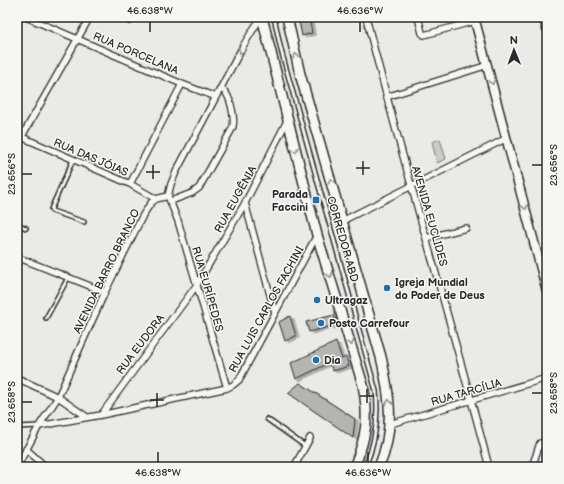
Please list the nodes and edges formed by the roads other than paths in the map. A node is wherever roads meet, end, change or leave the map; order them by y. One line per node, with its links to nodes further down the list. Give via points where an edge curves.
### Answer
1 (26, 17): 13 (street, RUA PORCELANA)
2 (90, 17): 13 (street)
3 (118, 17): 11 (lane)
4 (261, 17): 16 (street, one-way to 16); 19 (main road)
5 (274, 17): 63 (lane, CORREDOR ABD, via 376,391 377,427)
6 (287, 17): 29 (main road, one-way to 6, via 300,74)
7 (366, 17): 18 (street, AVENIDA EUCLIDES)
8 (418, 17): 10 (street, via 424,35)
9 (546, 17): 12 (highway)
10 (475, 19): 14 (street)
11 (130, 22)
12 (547, 27)
13 (77, 39): 15 (street, RUA PORCELANA); 20 (street)
14 (488, 65): 18 (street); 21 (street, one-way to 21)
15 (182, 84): 17 (street, RUA PORCELANA); 24 (street)
16 (220, 89): 17 (street); 26 (street, via 226,93 234,116 234,125 199,188 192,193)
17 (216, 97): 26 (street, via 176,172 171,184)
18 (386, 97): 25 (street, AVENIDA EUCLIDES)
19 (287, 121): 28 (street, RUA EUGÊNIA); 34 (main road, one-way to 34)
20 (19, 136): 22 (street); 23 (street, RUA DAS JÓIAS)
21 (507, 138): 25 (street); 39 (street, one-way to 39)
22 (17, 145)
23 (74, 160): 24 (street, RUA DAS JÓIAS); 30 (lane, via 51,209)
24 (130, 184): 27 (street, RUA DAS JÓIAS)
25 (411, 186): 29 (street); 35 (street, AVENIDA EUCLIDES)
26 (170, 198): 27 (street); 38 (street, RUA EURÍPEDES)
27 (156, 199): 40 (street, AVENIDA BARRO BRANCO, via 143,215)
28 (245, 203): 38 (street, RUA EUGÊNIA); 41 (street)
29 (342, 221): 51 (main road, one-way to 29, via 389,397 381,357)
30 (84, 222)
31 (17, 224): 32 (lane)
32 (26, 228)
33 (466, 228): 35 (street)
34 (317, 235): 41 (street, RUA LUIS CARLOS FACHINI); 62 (main road, one-way to 62, via 364,385 367,428)
35 (426, 238): 47 (street, AVENIDA EUCLIDES)
36 (17, 257): 37 (street)
37 (69, 278): 40 (street); 42 (lane)
38 (196, 286): 45 (street, RUA EURÍPEDES); 48 (street, RUA EUDORA)
39 (547, 291)
40 (105, 292): 46 (street, AVENIDA BARRO BRANCO)
41 (275, 313): 45 (street, RUA LUIS CARLOS FACHINI, via 239,380)
42 (46, 318)
43 (17, 378): 46 (street)
44 (547, 378): 47 (street, RUA TARCÍLIA)
45 (227, 388): 48 (street, RUA LUIS CARLOS FACHINI)
46 (58, 397): 49 (street); 52 (street, AVENIDA BARRO BRANCO)
47 (472, 400): 51 (street, RUA TARCÍLIA); 64 (street, AVENIDA EUCLIDES)
48 (101, 415): 49 (street, RUA LUIS CARLOS FACHINI)
49 (87, 417): 52 (street, RUA LUIS CARLOS FACHINI)
50 (267, 419): 56 (lane)
51 (390, 424): 58 (main road)
52 (39, 426): 53 (lane); 57 (street)
53 (17, 427)
54 (310, 438): 56 (street)
55 (540, 443): 65 (street)
56 (306, 446): 61 (street)
57 (26, 449): 59 (street); 60 (street)
58 (380, 466)
59 (17, 467)
60 (46, 467)
61 (294, 467)
62 (354, 467)
63 (365, 467)
64 (489, 467)
65 (532, 467)

